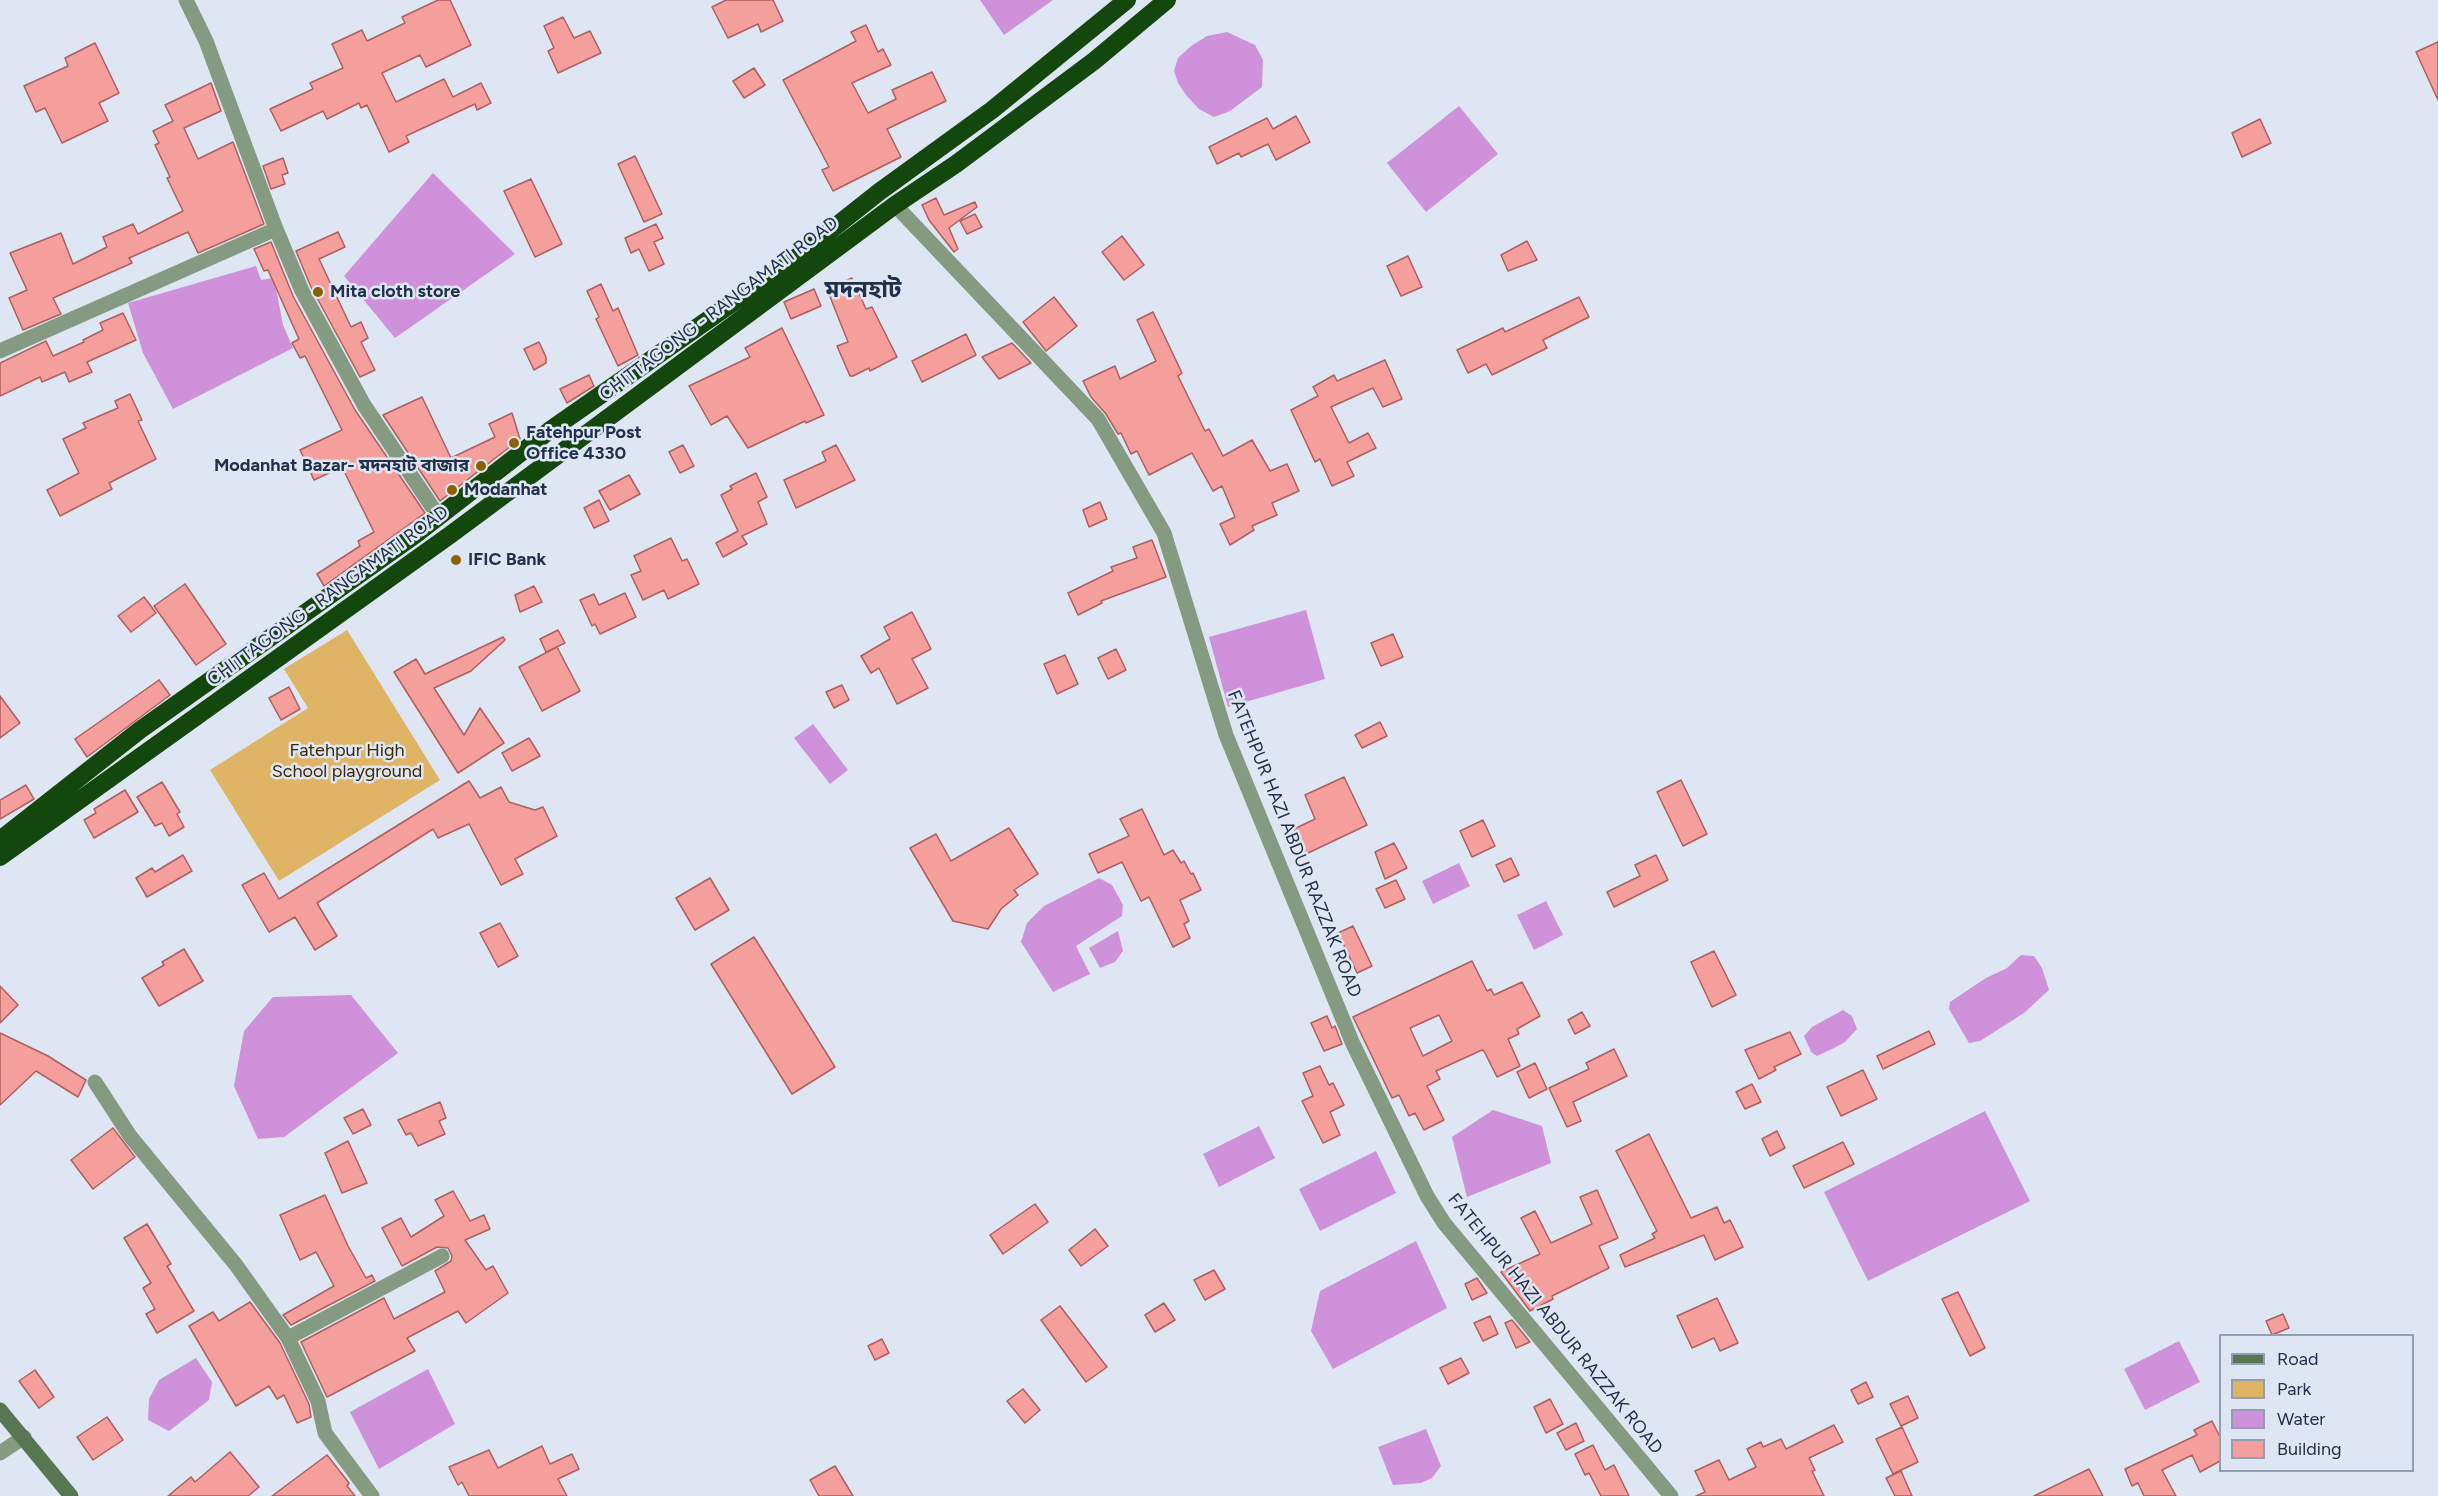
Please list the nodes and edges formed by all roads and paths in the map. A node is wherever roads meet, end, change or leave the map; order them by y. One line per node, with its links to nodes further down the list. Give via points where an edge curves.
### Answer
1 (186, 0): 5 (street, via 206,41)
2 (1128, 0): 7 (highway, CHITTAGONG - RANGAMATI ROAD, via 993,110 788,264 549,431)
3 (1167, 0): 4 (highway, CHITTAGONG - RANGAMATI ROAD, via 1094,61)
4 (895, 205): 9 (highway, CHITTAGONG - RANGAMATI ROAD, via 450,535); 18 (street, FATEHPUR HAZI ABDUR RAZZAK ROAD, via 1098,419 1164,533 1226,735 1353,1044 1427,1197 1444,1223)
5 (276, 229): 6 (street); 7 (street, via 302,291 364,405)
6 (0, 351)
7 (439, 517): 8 (highway, CHITTAGONG - RANGAMATI ROAD, via 140,730)
8 (0, 840)
9 (0, 857)
10 (95, 1082): 12 (street, via 130,1136 236,1265)
11 (442, 1256): 12 (street)
12 (288, 1338): 17 (street, via 318,1401 326,1433)
13 (0, 1410): 14 (main road)
14 (24, 1437): 15 (street); 16 (main road)
15 (0, 1453)
16 (71, 1496)
17 (372, 1496)
18 (1671, 1496)

